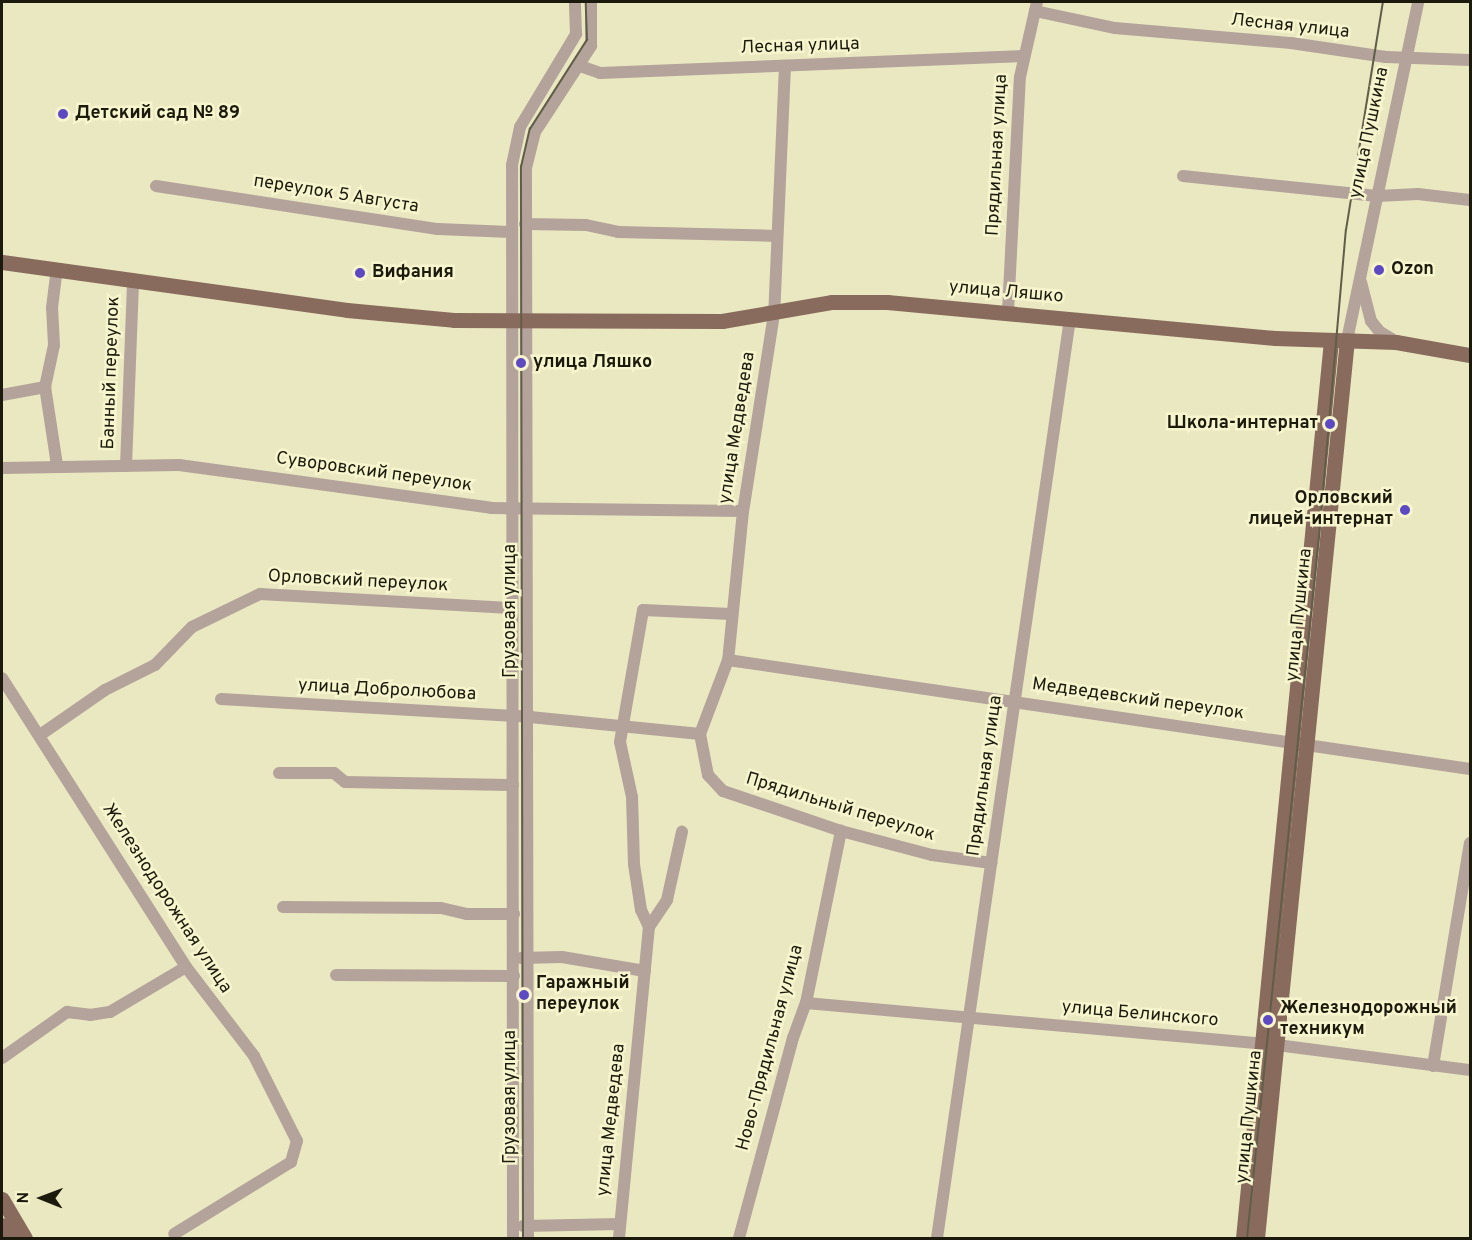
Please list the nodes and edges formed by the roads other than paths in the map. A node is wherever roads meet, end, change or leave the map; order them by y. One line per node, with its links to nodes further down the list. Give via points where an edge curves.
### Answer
1 (575, 2): 15 (street, Грузовая улица, via 574,40 531,107 514,144)
2 (591, 2): 8 (street, Грузовая улица, via 593,36)
3 (1418, 2): 6 (street, улица Пушкина)
4 (1036, 6): 5 (street, Прядильная улица); 6 (street, Лесная улица, via 1115,28)
5 (1022, 56): 9 (street, Лесная улица); 21 (street, Прядильная улица)
6 (1407, 56): 7 (street, Лесная улица); 12 (street, улица Пушкина)
7 (1470, 60)
8 (580, 66): 9 (street, Лесная улица, via 600,73); 14 (street, Грузовая улица, via 529,146)
9 (785, 66): 16 (street, улица Медведева)
10 (1183, 177): 12 (street)
11 (156, 186): 15 (street, переулок 5 Августа, via 438,229)
12 (1377, 196): 13 (street, via 1418,194); 19 (street, улица Пушкина)
13 (1470, 200)
14 (525, 224): 16 (street, via 586,225 618,232); 24 (street, Грузовая улица)
15 (511, 232): 24 (street, Грузовая улица)
16 (777, 236): 22 (street, улица Медведева)
17 (2, 262): 18 (main road, улица Ляшко)
18 (57, 270): 20 (main road, улица Ляшко); 29 (street, via 52,308 54,345)
19 (1360, 270): 25 (street, улица Пушкина); 27 (street, via 1366,311 1380,332)
20 (133, 281): 24 (main road, улица Ляшко, via 415,318); 32 (street, Банный переулок)
21 (1008, 312): 22 (main road, улица Ляшко, via 860,301); 23 (main road, улица Ляшко)
22 (774, 314): 24 (main road, улица Ляшко, via 722,321); 36 (street, улица Медведева)
23 (1070, 318): 26 (main road, улица Ляшко); 42 (street, Прядильная улица)
24 (519, 322): 34 (street, Грузовая улица); 35 (street, Грузовая улица)
25 (1347, 340): 26 (main road, улица Ляшко); 27 (main road, улица Ляшко); 48 (main road, улица Пушкина)
26 (1331, 341): 48 (main road, улица Пушкина)
27 (1396, 342): 28 (main road, улица Ляшко)
28 (1470, 355)
29 (45, 387): 30 (street); 31 (street)
30 (2, 395)
31 (57, 465): 32 (street, Суворовский переулок); 33 (street, Суворовский переулок)
32 (126, 466): 34 (street, Суворовский переулок, via 179,465)
33 (2, 468)
34 (511, 510): 35 (street, Суворовский переулок); 37 (street, Грузовая улица)
35 (529, 510): 36 (street, Суворовский переулок); 44 (street, Грузовая улица)
36 (743, 511): 38 (street, улица Медведева)
37 (512, 608): 43 (street, Грузовая улица); 47 (street, Орловский переулок, via 260,594 192,627 154,665 105,690)
38 (731, 614): 39 (street, улица Медведева); 45 (street, via 643,610)
39 (728, 660): 42 (street, Медведевский переулок); 46 (street, улица Медведева)
40 (2, 678): 47 (street, Железнодорожная улица)
41 (221, 699): 43 (street, улица Добролюбова)
42 (1015, 700): 48 (street, Медведевский переулок); 55 (street, Прядильная улица)
43 (513, 716): 44 (street, улица Добролюбова); 51 (street, Грузовая улица)
44 (530, 717): 45 (street, улица Добролюбова); 59 (street, Грузовая улица)
45 (622, 728): 46 (street, улица Добролюбова); 58 (street, via 621,752 632,797 634,864 641,910)
46 (700, 734): 52 (street, Прядильный переулок, via 708,775 716,787)
47 (40, 735): 61 (street, Железнодорожная улица)
48 (1299, 742): 49 (street, Медведевский переулок); 67 (main road, улица Пушкина)
49 (1470, 769)
50 (279, 773): 51 (street, via 334,773 345,782)
51 (513, 785): 57 (street, Грузовая улица)
52 (842, 831): 55 (street, Прядильный переулок, via 933,855); 65 (street, Ново-Прядильная улица)
53 (682, 832): 58 (street, улица Медведева, via 667,900)
54 (1470, 843): 69 (street)
55 (991, 863): 66 (street, Прядильная улица)
56 (283, 907): 57 (street, via 441,908 467,914)
57 (514, 914): 60 (street, Грузовая улица)
58 (649, 927): 62 (street, улица Медведева)
59 (529, 957): 60 (street); 62 (street, via 562,957); 75 (street, Грузовая улица)
60 (514, 958): 64 (street, Грузовая улица)
61 (186, 967): 68 (street, via 110,1012 67,1012); 76 (street, Железнодорожная улица, via 254,1056 297,1141 291,1162)
62 (645, 971): 72 (street, улица Медведева)
63 (336, 975): 64 (street)
64 (514, 976): 74 (street, Грузовая улица)
65 (806, 1003): 66 (street, улица Белинского); 81 (street, Ново-Прядильная улица)
66 (966, 1019): 67 (street, улица Белинского); 82 (street, Прядильная улица)
67 (1270, 1045): 69 (street, улица Белинского); 83 (main road, улица Пушкина); 84 (main road, улица Пушкина)
68 (2, 1058)
69 (1433, 1066): 70 (street, улица Белинского)
70 (1470, 1070)
71 (2, 1199): 78 (main road)
72 (620, 1224): 75 (street); 80 (street, улица Медведева)
73 (2, 1225): 77 (main road)
74 (513, 1226): 75 (street); 79 (street, Грузовая улица)
75 (528, 1232)
76 (174, 1234)
77 (10, 1239)
78 (25, 1239)
79 (513, 1239)
80 (619, 1239)
81 (739, 1239)
82 (937, 1239)
83 (1243, 1239)
84 (1257, 1239)

